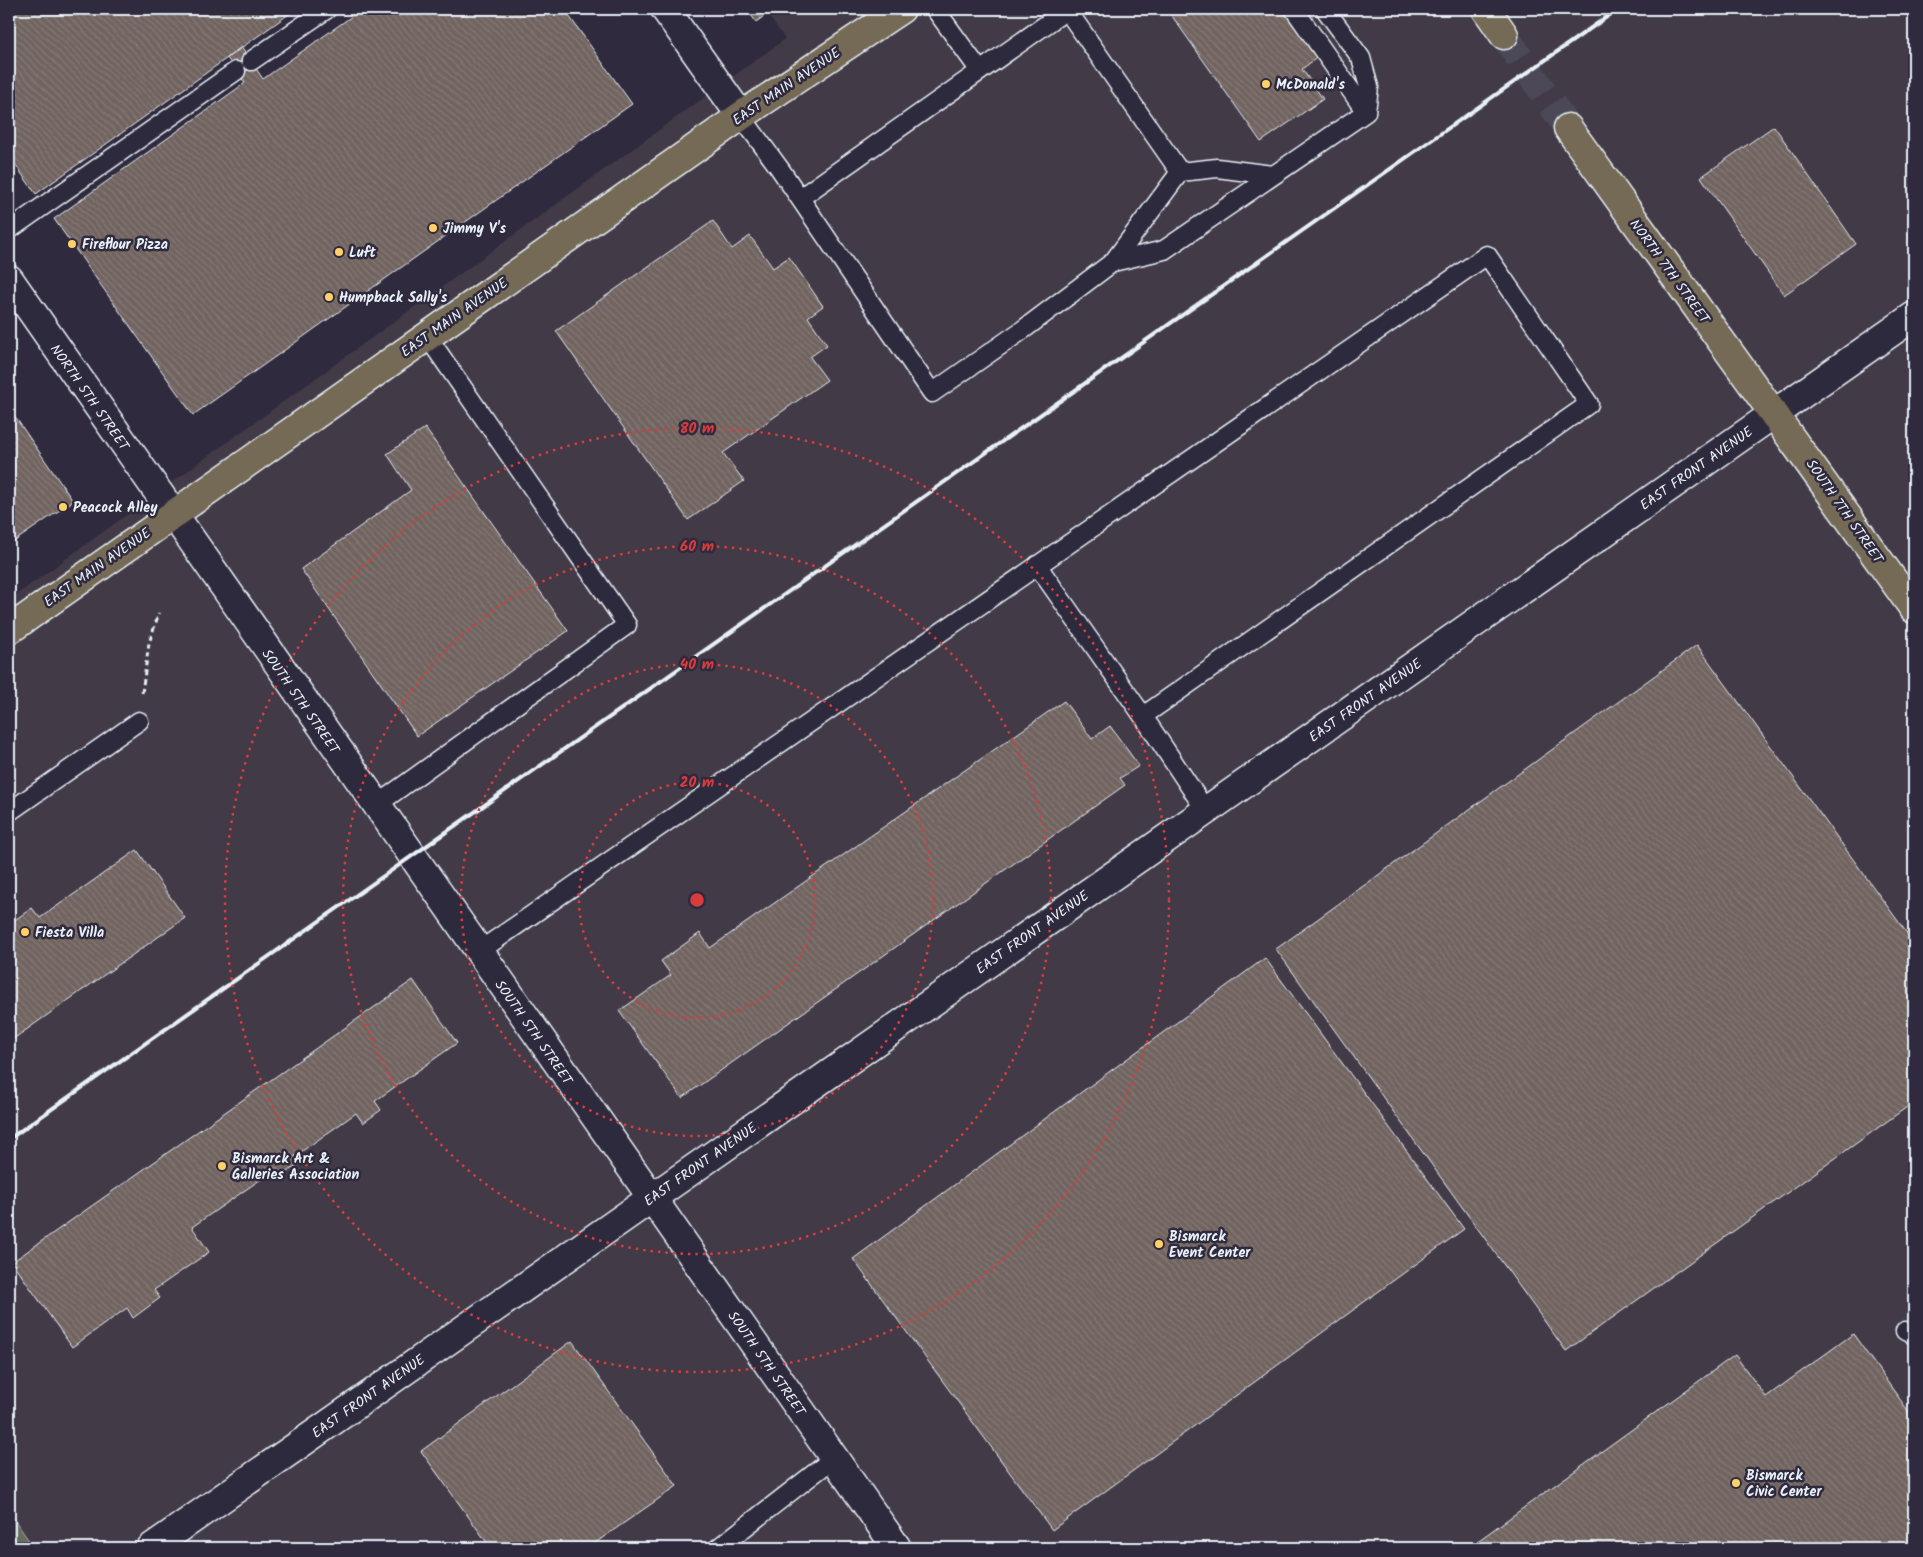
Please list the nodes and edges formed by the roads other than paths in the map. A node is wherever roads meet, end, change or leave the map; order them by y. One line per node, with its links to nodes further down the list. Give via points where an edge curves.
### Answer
1 (327, 9): 17 (lane)
2 (665, 9): 12 (street)
3 (901, 9): 12 (main road, EAST MAIN AVENUE)
4 (935, 9): 10 (lane)
5 (1068, 9): 10 (lane); 14 (lane)
6 (1294, 9): 11 (lane)
7 (1325, 9): 11 (lane, via 1361,58 1369,87)
8 (1486, 9): 9 (main road)
9 (1504, 35)
10 (980, 71): 16 (lane)
11 (1366, 112): 15 (lane)
12 (742, 116): 16 (lane); 21 (main road, EAST MAIN AVENUE)
13 (1568, 128): 22 (main road, NORTH 7TH STREET)
14 (1180, 172): 15 (lane, via 1217,168); 18 (lane)
15 (1272, 175): 18 (lane, via 1164,250)
16 (800, 198): 18 (lane, via 932,393 1024,330)
17 (9, 230)
18 (1112, 262)
19 (9, 280): 23 (street, NORTH 5TH STREET)
20 (1914, 316): 22 (street, EAST FRONT AVENUE)
21 (427, 336): 23 (main road, EAST MAIN AVENUE); 29 (lane, via 627,625)
22 (1774, 414): 25 (main road, SOUTH 7TH STREET); 30 (street, EAST FRONT AVENUE)
23 (172, 515): 26 (main road, EAST MAIN AVENUE); 29 (street, SOUTH 5TH STREET)
24 (1037, 565): 27 (lane); 27 (lane, via 1487,255 1589,404); 32 (lane)
25 (1914, 609)
26 (9, 630)
27 (1143, 716): 30 (lane)
28 (139, 721): 31 (lane)
29 (375, 806): 32 (street, SOUTH 5TH STREET)
30 (1206, 811): 33 (street, EAST FRONT AVENUE)
31 (9, 812)
32 (478, 952): 33 (street, SOUTH 5TH STREET)
33 (652, 1197): 34 (street, SOUTH 5TH STREET); 35 (street, EAST FRONT AVENUE)
34 (834, 1458): 36 (lane); 37 (street, SOUTH 5TH STREET)
35 (150, 1548)
36 (718, 1548)
37 (897, 1548)

